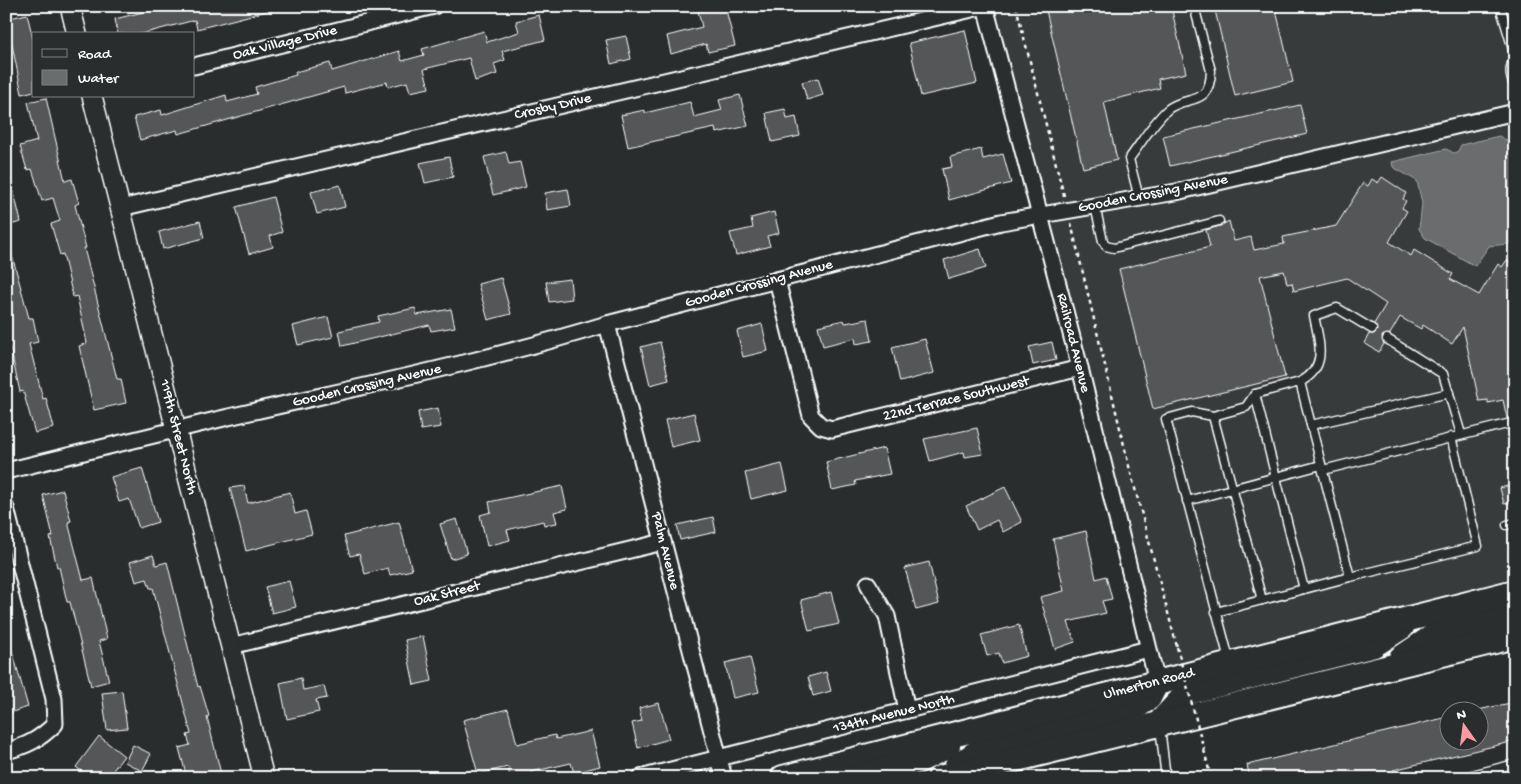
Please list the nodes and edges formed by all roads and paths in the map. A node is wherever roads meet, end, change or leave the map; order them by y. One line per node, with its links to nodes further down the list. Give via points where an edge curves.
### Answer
1 (70, 6): 7 (street)
2 (434, 6): 9 (street, Oak Village Drive)
3 (985, 6): 15 (street, Crosby Drive); 17 (street, Railroad Avenue)
4 (1016, 6): 16 (path)
5 (1194, 6): 13 (lane, via 1211,82 1199,98 1168,109 1129,159)
6 (1500, 6): 8 (lane)
7 (76, 32)
8 (1515, 56): 10 (lane, via 1510,66)
9 (195, 66)
10 (1515, 86)
11 (93, 98): 15 (street, 119th Street North)
12 (1515, 112): 13 (street, Gooden Crossing Avenue, via 1176,192)
13 (1138, 198): 14 (street, Gooden Crossing Avenue)
14 (1095, 206): 16 (street, Gooden Crossing Avenue); 18 (lane, via 1103,241 1106,246 1114,248)
15 (121, 208): 30 (street, 119th Street North)
16 (1068, 210): 17 (street, Gooden Crossing Avenue); 67 (path, bridge, via 1129,466)
17 (1040, 215): 19 (street, Gooden Crossing Avenue, via 992,224); 23 (street, Railroad Avenue)
18 (1219, 221)
19 (777, 280): 20 (street, Gooden Crossing Avenue); 23 (street, 22nd Terrace Southwest, via 811,416 821,426 832,430)
20 (607, 324): 30 (street, Gooden Crossing Avenue, via 546,343); 39 (street, Palm Avenue)
21 (1372, 329): 24 (lane, via 1338,308 1314,316 1321,355 1309,377)
22 (1386, 339): 25 (lane, via 1443,374)
23 (1080, 368): 50 (street, Railroad Avenue)
24 (1300, 382): 26 (lane); 29 (lane)
25 (1449, 393): 29 (lane); 31 (lane)
26 (1255, 394): 27 (lane, via 1246,407); 35 (lane)
27 (1213, 416): 36 (lane); 37 (lane, via 1192,412 1166,419)
28 (1515, 422): 31 (lane)
29 (1311, 425): 33 (lane)
30 (176, 431): 34 (street, Gooden Crossing Avenue); 49 (street, 119th Street North)
31 (1461, 434): 32 (lane)
32 (1451, 437): 33 (lane); 40 (lane, via 1478,546)
33 (1322, 467): 35 (lane); 40 (lane)
34 (6, 471)
35 (1276, 477): 36 (lane); 42 (lane)
36 (1233, 489): 37 (lane); 44 (lane)
37 (1187, 501): 45 (lane)
38 (6, 508): 57 (street, via 54,699 55,724 24,747)
39 (663, 542): 49 (street, Oak Street); 58 (street, Palm Avenue)
40 (1350, 577): 42 (lane)
41 (868, 584): 54 (street, via 887,616)
42 (1304, 589): 44 (lane)
43 (1515, 592): 47 (main road, Ulmerton Road)
44 (1262, 600): 45 (lane)
45 (1216, 612): 51 (lane)
46 (1515, 612): 52 (main road, via 1435,635)
47 (1416, 617): 51 (main road, Ulmerton Road); 55 (main road, via 1374,646 1188,692)
48 (1515, 636): 52 (main road)
49 (232, 646): 60 (street, 119th Street North)
50 (1148, 649): 53 (street, Railroad Avenue); 54 (street, 134th Avenue North)
51 (1230, 664): 53 (main road, Ulmerton Road)
52 (1387, 668): 55 (main road)
53 (1157, 682): 56 (main road, Ulmerton Road); 65 (main road, via 1149,698 1139,705 997,744 977,752)
54 (907, 710): 58 (street, 134th Avenue North)
55 (1160, 722): 65 (main road); 66 (lane)
56 (975, 728): 63 (main road, Ulmerton Road); 64 (main road, via 943,750 920,760)
57 (6, 751)
58 (719, 758): 61 (street, 134th Avenue North); 62 (street, Palm Avenue)
59 (1515, 764): 68 (lane)
60 (264, 778)
61 (640, 778)
62 (724, 778)
63 (783, 778)
64 (853, 778)
65 (941, 778)
66 (1166, 778)
67 (1211, 778)
68 (1460, 778)

